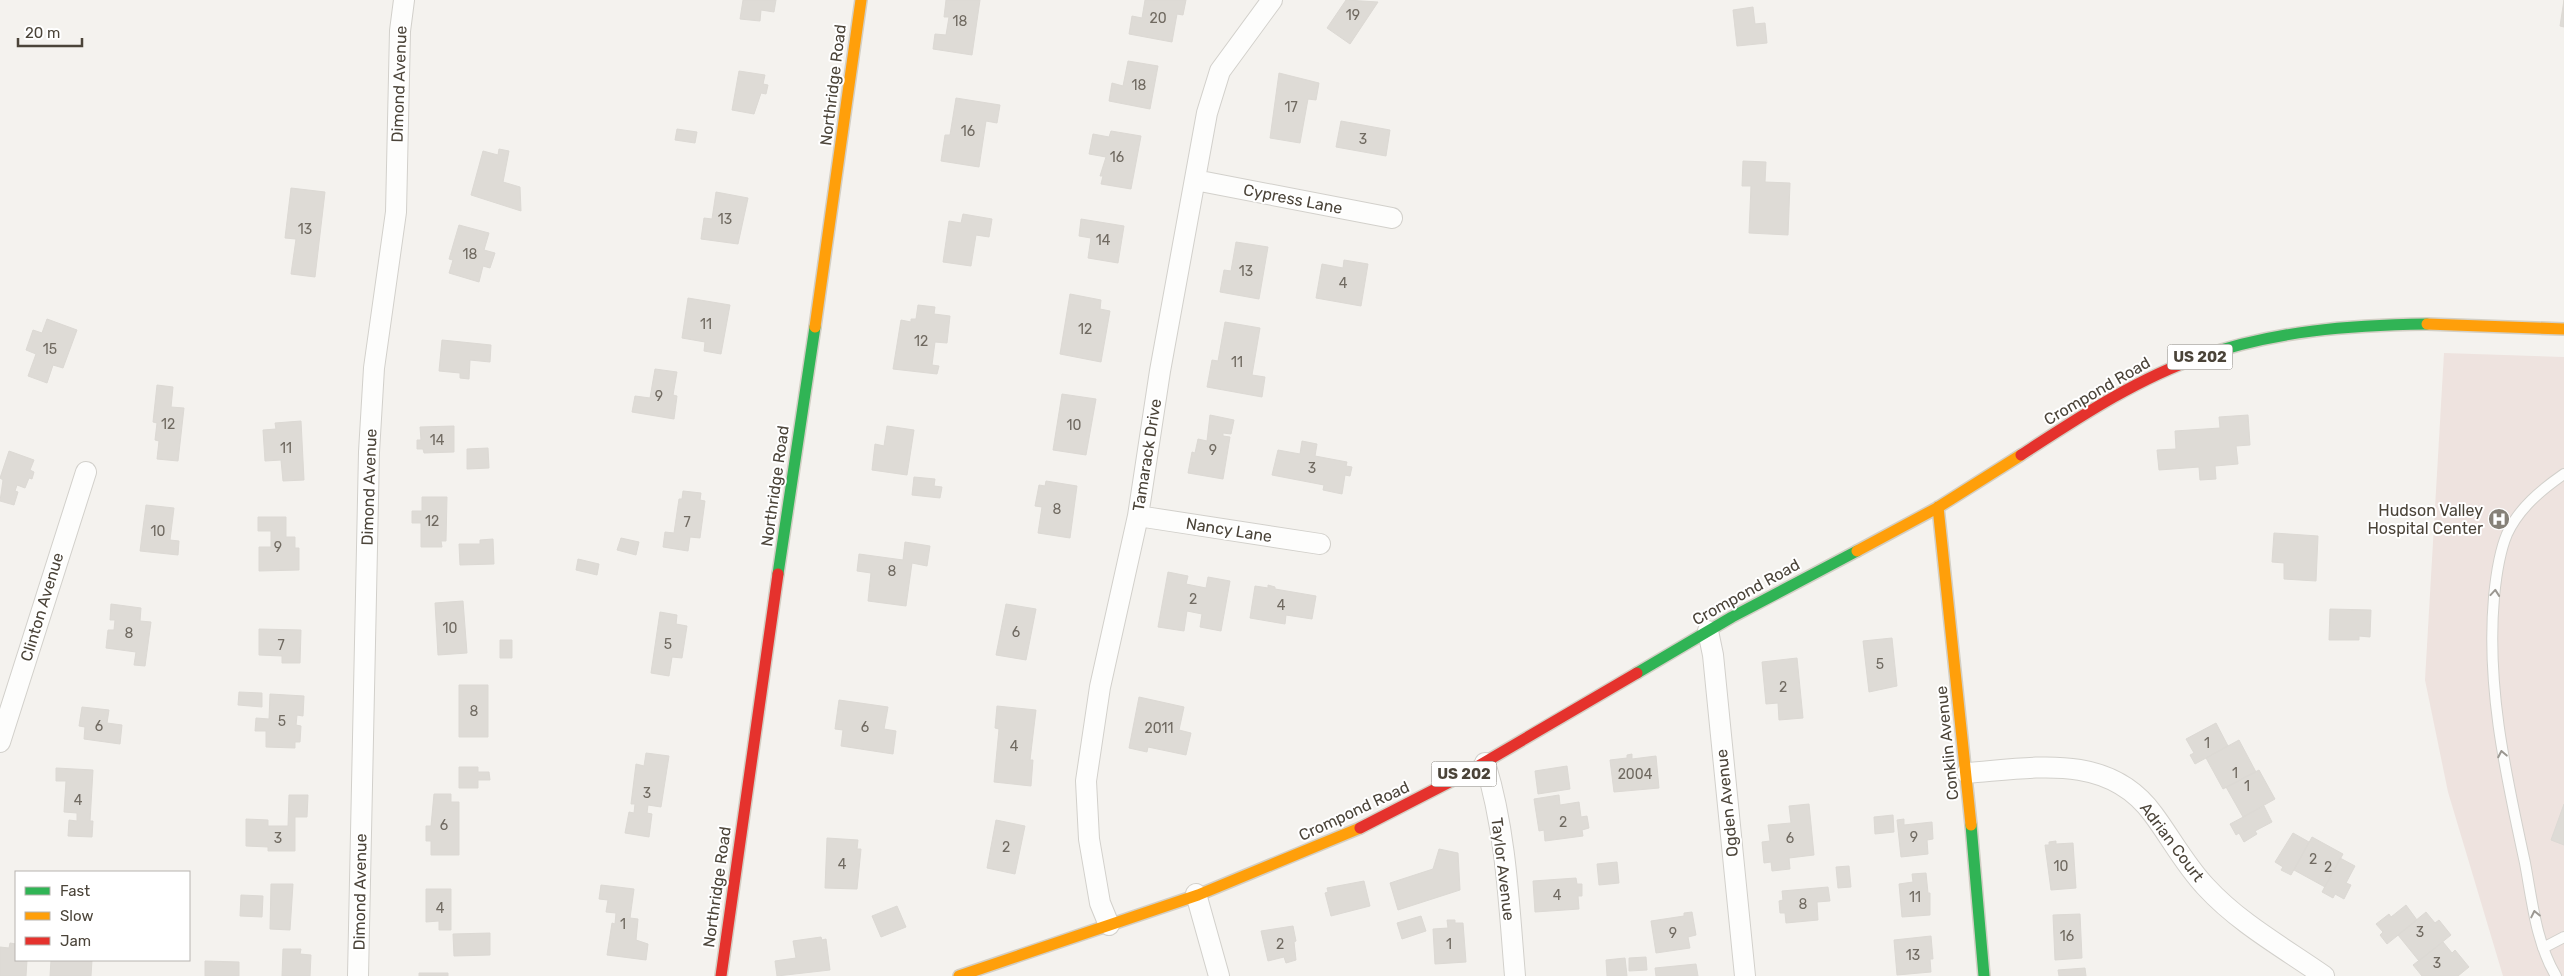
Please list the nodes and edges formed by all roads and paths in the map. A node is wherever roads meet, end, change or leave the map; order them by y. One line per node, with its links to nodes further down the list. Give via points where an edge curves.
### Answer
1 (404, 0): 20 (street, Dimond Avenue, via 399,41 396,212 374,368 369,452)
2 (861, 0): 21 (main road, Northridge Road)
3 (1272, 0): 4 (street, Tamarack Drive, via 1220,71 1207,113)
4 (1195, 180): 5 (street, Cypress Lane); 10 (street, Tamarack Drive, via 1160,370)
5 (1392, 218)
6 (2564, 329): 9 (main road, Crompond Road / US 202, via 2366,324 2264,338 2217,350 2169,368 2127,389)
7 (86, 472): 13 (street, Clinton Avenue)
8 (2564, 474): 19 (lane, one-way to 8, via 2498,725 2492,648 2493,612 2501,554 2517,515 2544,488)
9 (1938, 507): 12 (main road, Crompond Road / US 202); 15 (main road, Conklin Avenue)
10 (1138, 516): 11 (street, Nancy Lane); 17 (street, Tamarack Drive, via 1100,687 1086,782 1089,840 1100,903)
11 (1320, 544)
12 (1708, 631): 14 (main road, Crompond Road / US 202); 25 (street, Ogden Avenue)
13 (0, 742)
14 (1484, 763): 16 (main road, Crompond Road / US 202, via 1372,823 1258,872); 24 (street, Taylor Avenue, via 1492,786 1507,886)
15 (1967, 773): 26 (main road, Conklin Avenue); 27 (street, Adrian Court, via 2065,766 2093,771 2116,780 2152,813 2183,861 2207,888 2240,918)
16 (1196, 894): 17 (main road, Crompond Road / US 202); 23 (street)
17 (1109, 925): 22 (main road, Crompond Road / US 202)
18 (2564, 937): 19 (lane)
19 (2543, 948): 28 (lane)
20 (358, 976)
21 (721, 976)
22 (959, 976)
23 (1220, 976)
24 (1515, 976)
25 (1745, 976)
26 (1984, 976)
27 (2324, 976)
28 (2556, 976)

